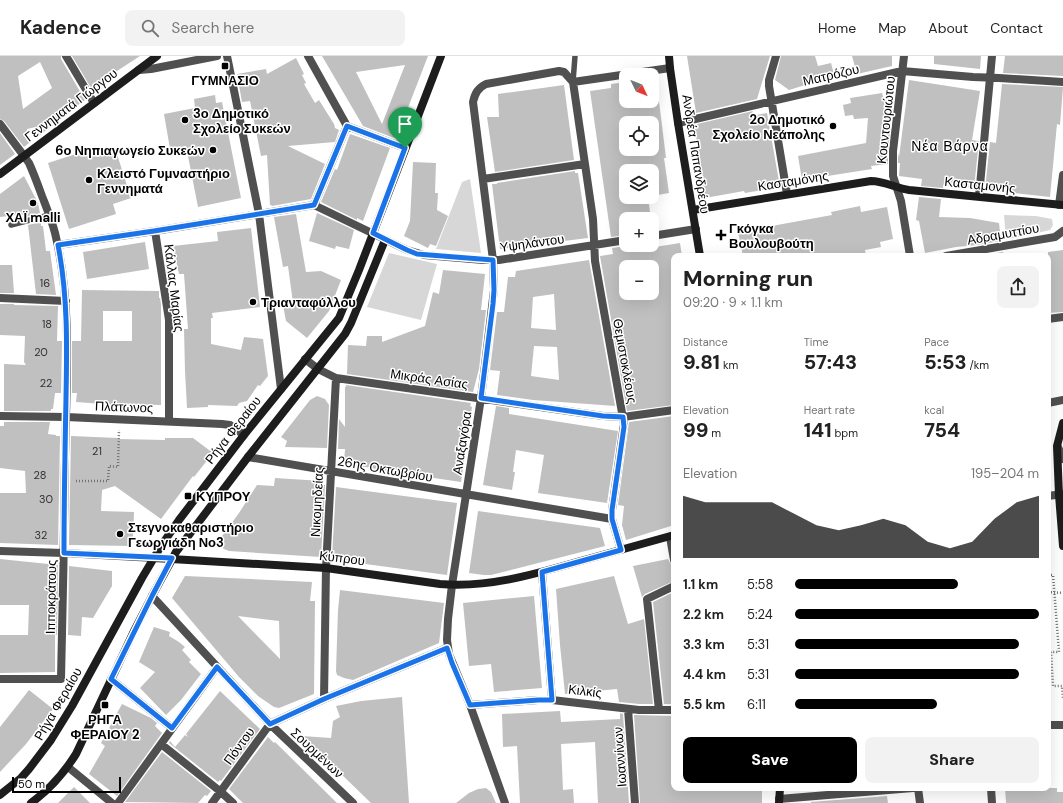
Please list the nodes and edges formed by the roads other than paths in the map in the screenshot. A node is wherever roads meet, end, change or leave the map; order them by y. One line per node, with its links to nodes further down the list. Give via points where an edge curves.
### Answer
1 (66, 56): 19 (street)
2 (157, 56): 13 (street, Γεννηματά Γιώργου)
3 (217, 56): 13 (street)
4 (227, 56): 35 (street)
5 (308, 56): 22 (street)
6 (441, 56): 23 (street, Ρήγα Φεραίου)
7 (575, 56): 16 (lane)
8 (669, 56): 12 (street, Ανδρέα Παπανδρέου)
9 (776, 56): 18 (street, via 769,81)
10 (904, 56): 14 (street, Κουντουριώτου)
11 (992, 56): 15 (street)
12 (670, 68): 16 (street); 20 (street, Ανδρέα Παπανδρέου)
13 (139, 70): 19 (street, Γεννηματά Γιώργου)
14 (902, 71): 15 (street, Ματρόζου); 18 (street, Ματρόζου); 29 (street, Κουντουριώτου, via 892,160)
15 (990, 78): 17 (street, Ματρόζου); 31 (street)
16 (573, 82): 25 (street, Θεμιστοκλέους); 28 (street, Αναξαγόρα, via 564,72 559,71 486,84 477,90 473,102)
17 (1063, 82)
18 (771, 101): 20 (street, Ματρόζου); 30 (street)
19 (94, 103): 24 (street, Γεννηματά Γιώργου)
20 (678, 123): 34 (street, Ανδρέα Παπανδρέου)
21 (0, 124): 24 (street, Ιπποκράτους)
22 (347, 126): 23 (street); 32 (street)
23 (405, 148): 41 (street, Ρήγα Φεραίου)
24 (24, 156): 26 (street, Γεννηματά Γιώργου); 36 (street, Ιπποκράτους)
25 (585, 164): 28 (street); 46 (street, Θεμιστοκλέους)
26 (0, 174)
27 (1063, 175): 33 (street)
28 (483, 179): 50 (street, Αναξαγόρα)
29 (896, 187): 30 (street, Κασταμόνης, via 871,181); 31 (street, Κασταμονής); 48 (street, Κουντουριώτου, via 901,201)
30 (787, 194): 34 (street, Κασταμόνης)
31 (979, 196): 33 (street, Κασταμονής)
32 (314, 205): 35 (street); 41 (street, Υψηλάντου)
33 (1061, 205)
34 (693, 210): 38 (street, Ανδρέα Παπανδρέου)
35 (259, 214): 39 (street); 58 (street)
36 (49, 215): 37 (lane); 45 (street, Ιπποκράτους)
37 (11, 225)
38 (696, 229): 42 (street); 47 (street, Ανδρέα Παπανδρέου)
39 (154, 231): 45 (street); 66 (street, Κάλλας Μαρίας, via 169,320)
40 (1063, 231): 49 (street, Αδραμυττίου, via 1055,237)
41 (373, 233): 43 (street, Υψηλάντου); 55 (street, Ρήγα Φεραίου, via 339,318)
42 (659, 235)
43 (385, 240): 50 (street, Υψηλάντου, via 417,254); 56 (street, via 349,328)
44 (619, 241): 46 (street, Υψηλάντου)
45 (58, 245): 52 (street, Ιπποκράτους)
46 (594, 246): 50 (street, Υψηλάντου); 65 (street, Θεμιστοκλέους)
47 (700, 253)
48 (910, 253)
49 (963, 253)
50 (493, 260): 59 (street, Αναξαγόρα, via 493,304)
51 (0, 298): 52 (street)
52 (66, 301): 64 (street, Ιπποκράτους)
53 (1063, 317): 54 (street)
54 (1051, 319)
55 (305, 359): 56 (street, Μικράς Ασίας); 58 (street, Ρήγα Φεραίου)
56 (318, 369): 57 (street, Μικράς Ασίας); 70 (street)
57 (336, 378): 59 (street, Μικράς Ασίας); 72 (street, Νικομηδείας)
58 (281, 389): 68 (street, Ρήγα Φεραίου)
59 (481, 398): 65 (street, Μικράς Ασίας); 73 (street, Αναξαγόρα)
60 (1063, 400): 61 (street)
61 (1051, 402)
62 (671, 410): 65 (street, Μικράς Ασίας)
63 (0, 416): 64 (street, Πλάτωνος)
64 (66, 417): 66 (street, Πλάτωνος); 81 (street, Ιπποκράτους)
65 (623, 417): 76 (street, Θεμιστοκλέους, via 624,427)
66 (169, 421): 68 (street, Πλάτωνος, via 230,425)
67 (1063, 423): 69 (street)
68 (244, 435): 82 (street, Ρήγα Φεραίου, via 191,504)
69 (1057, 446): 71 (street); 74 (street)
70 (248, 457): 72 (street, 26ης Οκτωβρίου); 83 (street)
71 (1063, 459)
72 (331, 471): 73 (street, 26ης Οκτωβρίου); 84 (street, Νικομηδείας)
73 (466, 495): 76 (street, 26ης Οκτωβρίου); 86 (street, Αναξαγόρα)
74 (1061, 495): 75 (street); 78 (street)
75 (1051, 496)
76 (612, 519): 79 (street, Θεμιστοκλέους)
77 (671, 536): 79 (street, Κύπρου)
78 (1063, 546)
79 (621, 550): 85 (street, Κύπρου)
80 (0, 551): 81 (street, Κύπρου)
81 (64, 553): 82 (street, Κύπρου); 91 (street, Ιπποκράτους, via 61,679)
82 (154, 558): 83 (street, Κύπρου); 110 (street, Ρήγα Φεραίου, via 51,740 21,778)
83 (172, 558): 84 (street, Κύπρου); 88 (street)
84 (326, 568): 86 (street, Κύπρου); 93 (street, Νικομηδείας)
85 (542, 572): 86 (street, Κύπρου, via 492,583); 94 (street)
86 (452, 585): 89 (street, Αναξαγόρα)
87 (671, 587): 97 (street, via 646,599)
88 (152, 596): 90 (street, Σουρμένων); 92 (street)
89 (447, 648): 93 (street, Πόντου); 95 (street, Αναξαγόρα)
90 (217, 667): 99 (street, Σουρμένων); 102 (street)
91 (0, 679)
92 (111, 679): 102 (street); 104 (street)
93 (324, 699): 99 (street, Πόντου)
94 (552, 700): 95 (street, Κιλκίς); 96 (street, Κιλκίς)
95 (470, 705): 118 (street, Αναξαγόρα)
96 (628, 709): 97 (street, Κιλκίς); 119 (street, Ιωαννίνων)
97 (658, 710): 98 (street, Κιλκίς)
98 (671, 710)
99 (270, 724): 109 (street, Πόντου); 117 (street, Σουρμένων)
100 (1051, 725): 101 (street)
101 (1063, 725)
102 (172, 728): 103 (street)
103 (161, 744): 109 (street); 114 (street)
104 (68, 767): 112 (street); 113 (street)
105 (780, 791): 111 (street)
106 (881, 791): 111 (street)
107 (918, 791): 120 (street)
108 (991, 791): 121 (street)
109 (221, 792): 115 (street, Πόντου); 116 (street)
110 (0, 795)
111 (779, 801)
112 (31, 803)
113 (112, 803)
114 (118, 803)
115 (212, 803)
116 (233, 803)
117 (353, 803)
118 (505, 803)
119 (635, 803)
120 (920, 803)
121 (992, 803)

